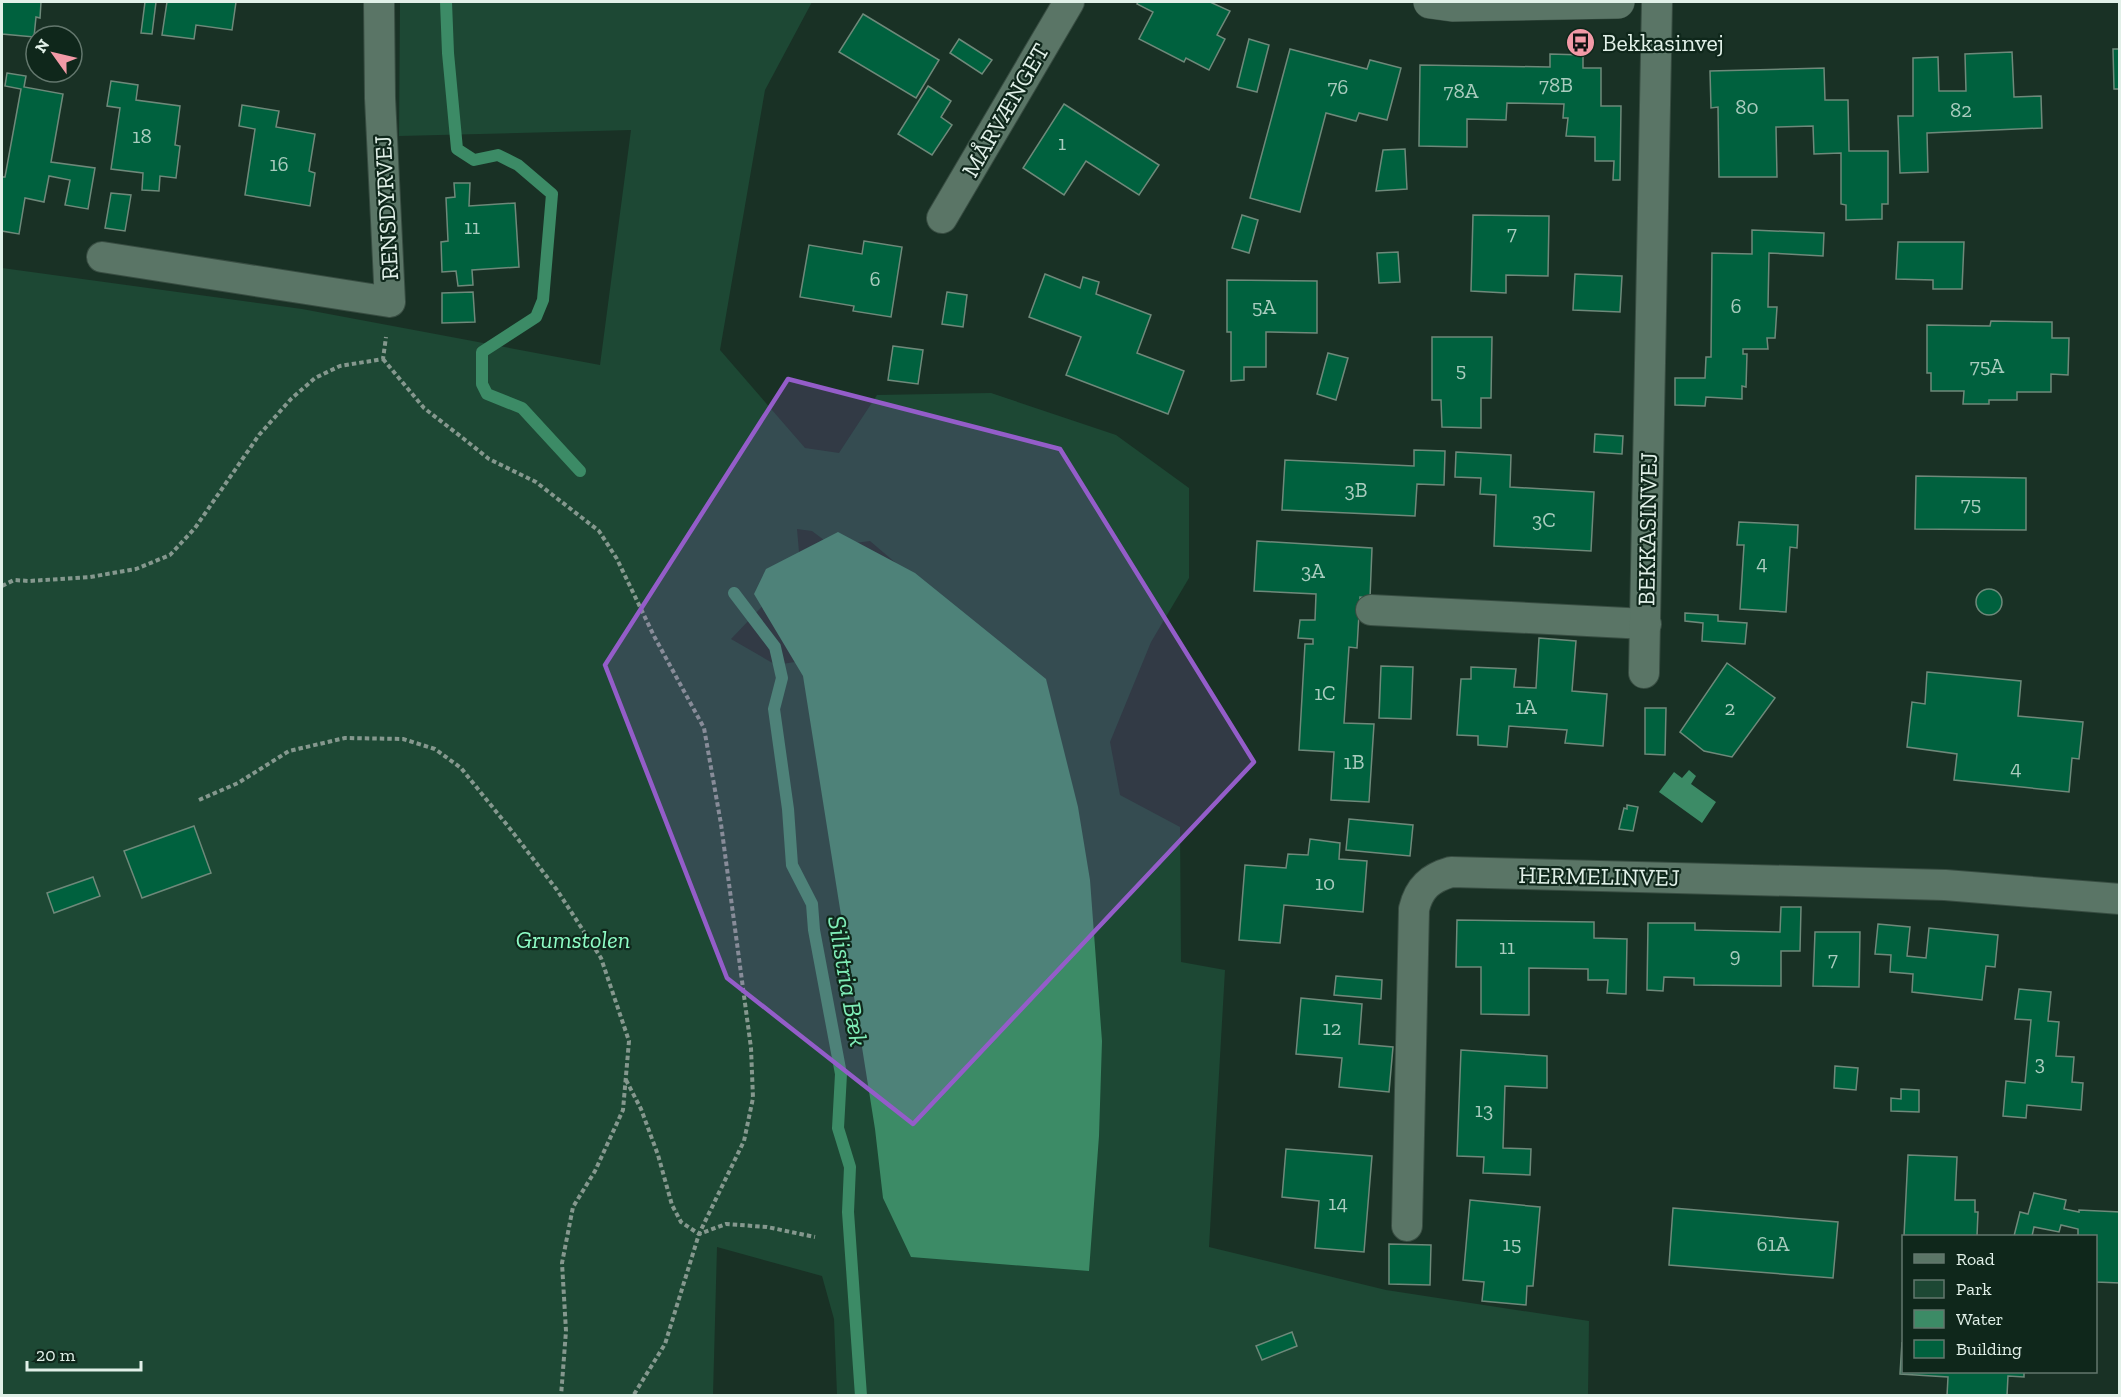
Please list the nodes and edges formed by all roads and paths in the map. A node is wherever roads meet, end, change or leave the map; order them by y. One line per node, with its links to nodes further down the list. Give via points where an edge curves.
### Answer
1 (379, 2): 8 (street, RENSDYRVEJ)
2 (1069, 2): 6 (street, MÅRVÆNGET)
3 (1430, 2): 4 (street)
4 (1618, 2)
5 (1657, 2): 12 (street, BEKKASINVEJ)
6 (942, 218)
7 (102, 256): 8 (street, RENSDYRVEJ)
8 (390, 302): 9 (path)
9 (383, 359): 10 (path, via 340,366 315,378 291,399 259,435 195,528 170,555 136,569 14,580); 18 (path, via 424,408 489,459 536,482 599,531 704,728 751,1048 753,1098 744,1141)
10 (2, 585)
11 (1371, 610): 12 (street, BEKKASINVEJ)
12 (1646, 624): 13 (street, BEKKASINVEJ)
13 (1644, 673)
14 (199, 800): 16 (path, via 238,783 289,751 345,738 403,739 435,749 461,768 512,830 601,957 629,1041)
15 (2120, 899): 17 (street, HERMELINVEJ, via 1945,885 1451,872 1437,876 1417,896 1414,909)
16 (626, 1079): 18 (path, via 658,1155 672,1204 681,1222); 20 (path, via 623,1110 595,1171 573,1207 562,1263 566,1331)
17 (1407, 1226)
18 (699, 1234): 19 (path, via 726,1224 767,1227); 21 (path, via 665,1344)
19 (815, 1238)
20 (561, 1395)
21 (633, 1395)

